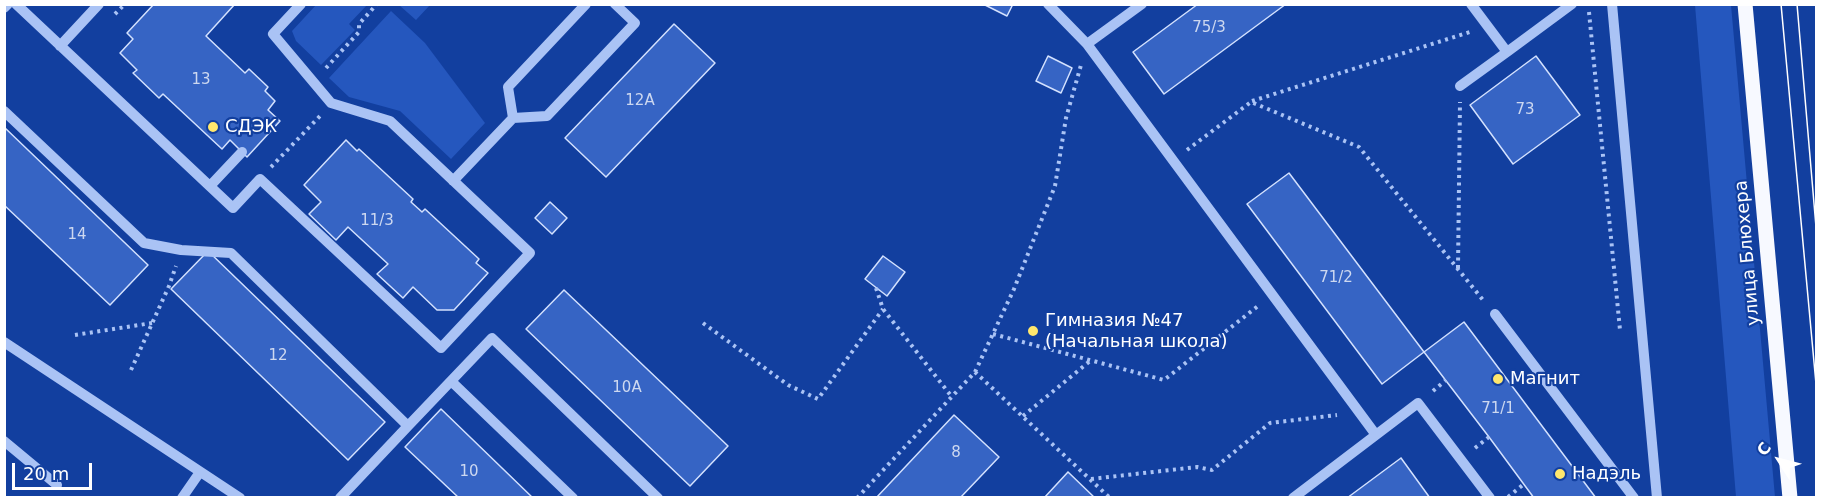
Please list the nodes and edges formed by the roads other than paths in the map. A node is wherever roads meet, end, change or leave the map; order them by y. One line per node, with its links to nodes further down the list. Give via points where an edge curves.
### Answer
1 (8, 4): 13 (street)
2 (16, 4): 15 (street)
3 (99, 4): 15 (street)
4 (301, 4): 21 (street, via 273,34 331,103 390,121)
5 (586, 4): 19 (street, via 508,87)
6 (615, 4): 19 (street, via 635,23 547,116)
7 (1048, 4): 14 (street)
8 (1142, 4): 14 (street)
9 (1471, 4): 16 (street)
10 (1572, 4): 16 (street)
11 (1612, 4): 39 (street)
12 (1745, 4): 40 (main road, улица Блюхера)
13 (4, 8)
14 (1087, 44): 27 (street)
15 (60, 46): 22 (street)
16 (1507, 52): 17 (street)
17 (1460, 86)
18 (4, 111): 26 (street, via 144,243 231,253)
19 (513, 118): 21 (street)
20 (242, 152): 22 (street)
21 (453, 181): 22 (street, via 530,253 441,348 261,179 233,208)
22 (210, 186)
23 (1495, 314): 38 (street)
24 (4, 342): 29 (street)
25 (451, 381): 26 (street); 34 (street); 35 (street, via 492,338)
26 (408, 426): 33 (street)
27 (1376, 435): 36 (street); 37 (street, via 1418,403)
28 (4, 441): 30 (street)
29 (200, 472): 31 (street); 32 (street)
30 (57, 485)
31 (182, 498)
32 (240, 498)
33 (340, 498)
34 (573, 498)
35 (658, 498)
36 (1293, 498)
37 (1490, 498)
38 (1634, 498)
39 (1657, 498)
40 (1790, 498)

